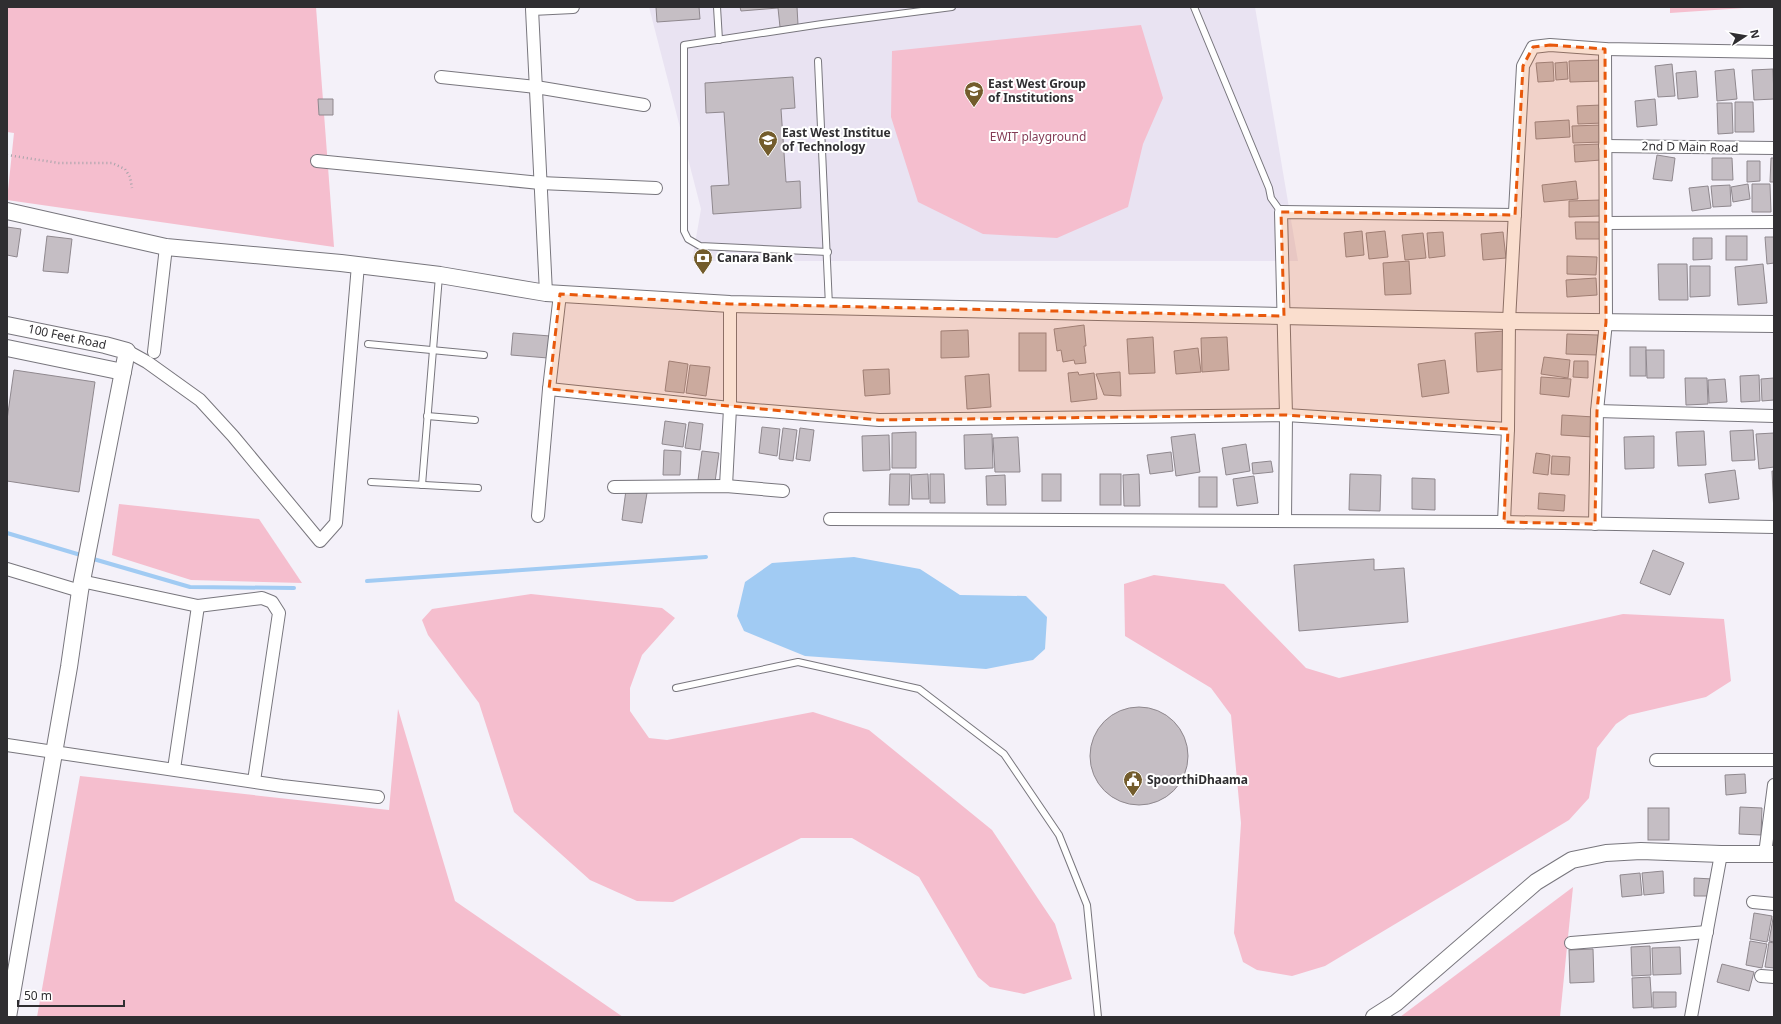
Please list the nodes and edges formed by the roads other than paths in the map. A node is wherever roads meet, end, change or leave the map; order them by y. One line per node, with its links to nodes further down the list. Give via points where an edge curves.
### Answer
1 (573, 7): 10 (street, via 532,9)
2 (717, 7): 5 (lane)
3 (952, 7): 5 (lane)
4 (1194, 7): 18 (lane, via 1271,198)
5 (719, 40): 23 (lane, via 684,45 684,231 688,239 700,246)
6 (1605, 49): 7 (street); 12 (street); 19 (street, via 1550,44 1533,47 1523,66)
7 (1774, 52)
8 (818, 61): 23 (lane)
9 (441, 77): 10 (street)
10 (536, 87): 11 (street); 15 (street)
11 (644, 105)
12 (1605, 146): 13 (street, 2nd D Main Road); 21 (street)
13 (1774, 148)
14 (317, 161): 15 (street)
15 (540, 183): 16 (street); 26 (street)
16 (656, 188)
17 (7, 211): 22 (street)
18 (1281, 212): 19 (street); 29 (street)
19 (1515, 215): 30 (street)
20 (1774, 222): 21 (street)
21 (1606, 223): 31 (street)
22 (166, 247): 24 (street); 38 (street)
23 (828, 252): 28 (lane)
24 (358, 265): 25 (street); 36 (street, via 336,523 320,541 200,400 147,362)
25 (440, 275): 26 (street); 37 (lane)
26 (553, 293): 27 (street); 41 (street)
27 (730, 304): 28 (street); 42 (street)
28 (830, 306): 29 (street)
29 (1284, 316): 30 (street); 44 (street)
30 (1510, 321): 31 (street); 48 (street)
31 (1606, 322): 32 (street); 43 (street)
32 (1774, 324)
33 (7, 325): 36 (street, 100 Feet Road)
34 (368, 344): 37 (lane)
35 (7, 348): 40 (street, 100 Feet Road)
36 (127, 351): 40 (street)
37 (433, 351): 39 (lane); 45 (lane)
38 (154, 352)
39 (484, 355)
40 (123, 372): 62 (street)
41 (549, 389): 42 (street); 55 (street)
42 (730, 408): 44 (street, via 879,420); 51 (street)
43 (1597, 411): 46 (street); 59 (street)
44 (1286, 415): 48 (street); 57 (street)
45 (428, 416): 47 (lane); 50 (lane)
46 (1774, 416)
47 (475, 420)
48 (1508, 429): 58 (street)
49 (371, 482): 50 (lane)
50 (422, 485): 53 (lane)
51 (726, 486): 52 (street); 54 (street)
52 (614, 487)
53 (478, 488)
54 (783, 491)
55 (538, 516)
56 (830, 519): 57 (street)
57 (1285, 521): 58 (street)
58 (1504, 522): 59 (street)
59 (1595, 524): 60 (street)
60 (1774, 527)
61 (7, 569): 62 (street)
62 (81, 586): 63 (street); 66 (street)
63 (198, 606): 69 (street); 70 (street, via 262,598 272,602 279,613)
64 (676, 688): 82 (lane, via 798,662 919,689 1004,754 1059,835 1087,905)
65 (7, 745): 66 (street)
66 (54, 751): 69 (street); 81 (street)
67 (1656, 760): 68 (street)
68 (1774, 760)
69 (174, 769): 70 (street)
70 (254, 781): 72 (street)
71 (1774, 785): 74 (street)
72 (378, 797)
73 (1721, 854): 74 (street); 77 (street); 83 (street, via 1641,851 1572,860 1536,882 1396,1003)
74 (1770, 854)
75 (1753, 902): 76 (street)
76 (1774, 904)
77 (1706, 932): 78 (street); 84 (street)
78 (1571, 943)
79 (1761, 976): 80 (street)
80 (1774, 977)
81 (8, 1017)
82 (1098, 1017)
83 (1374, 1017)
84 (1691, 1017)

